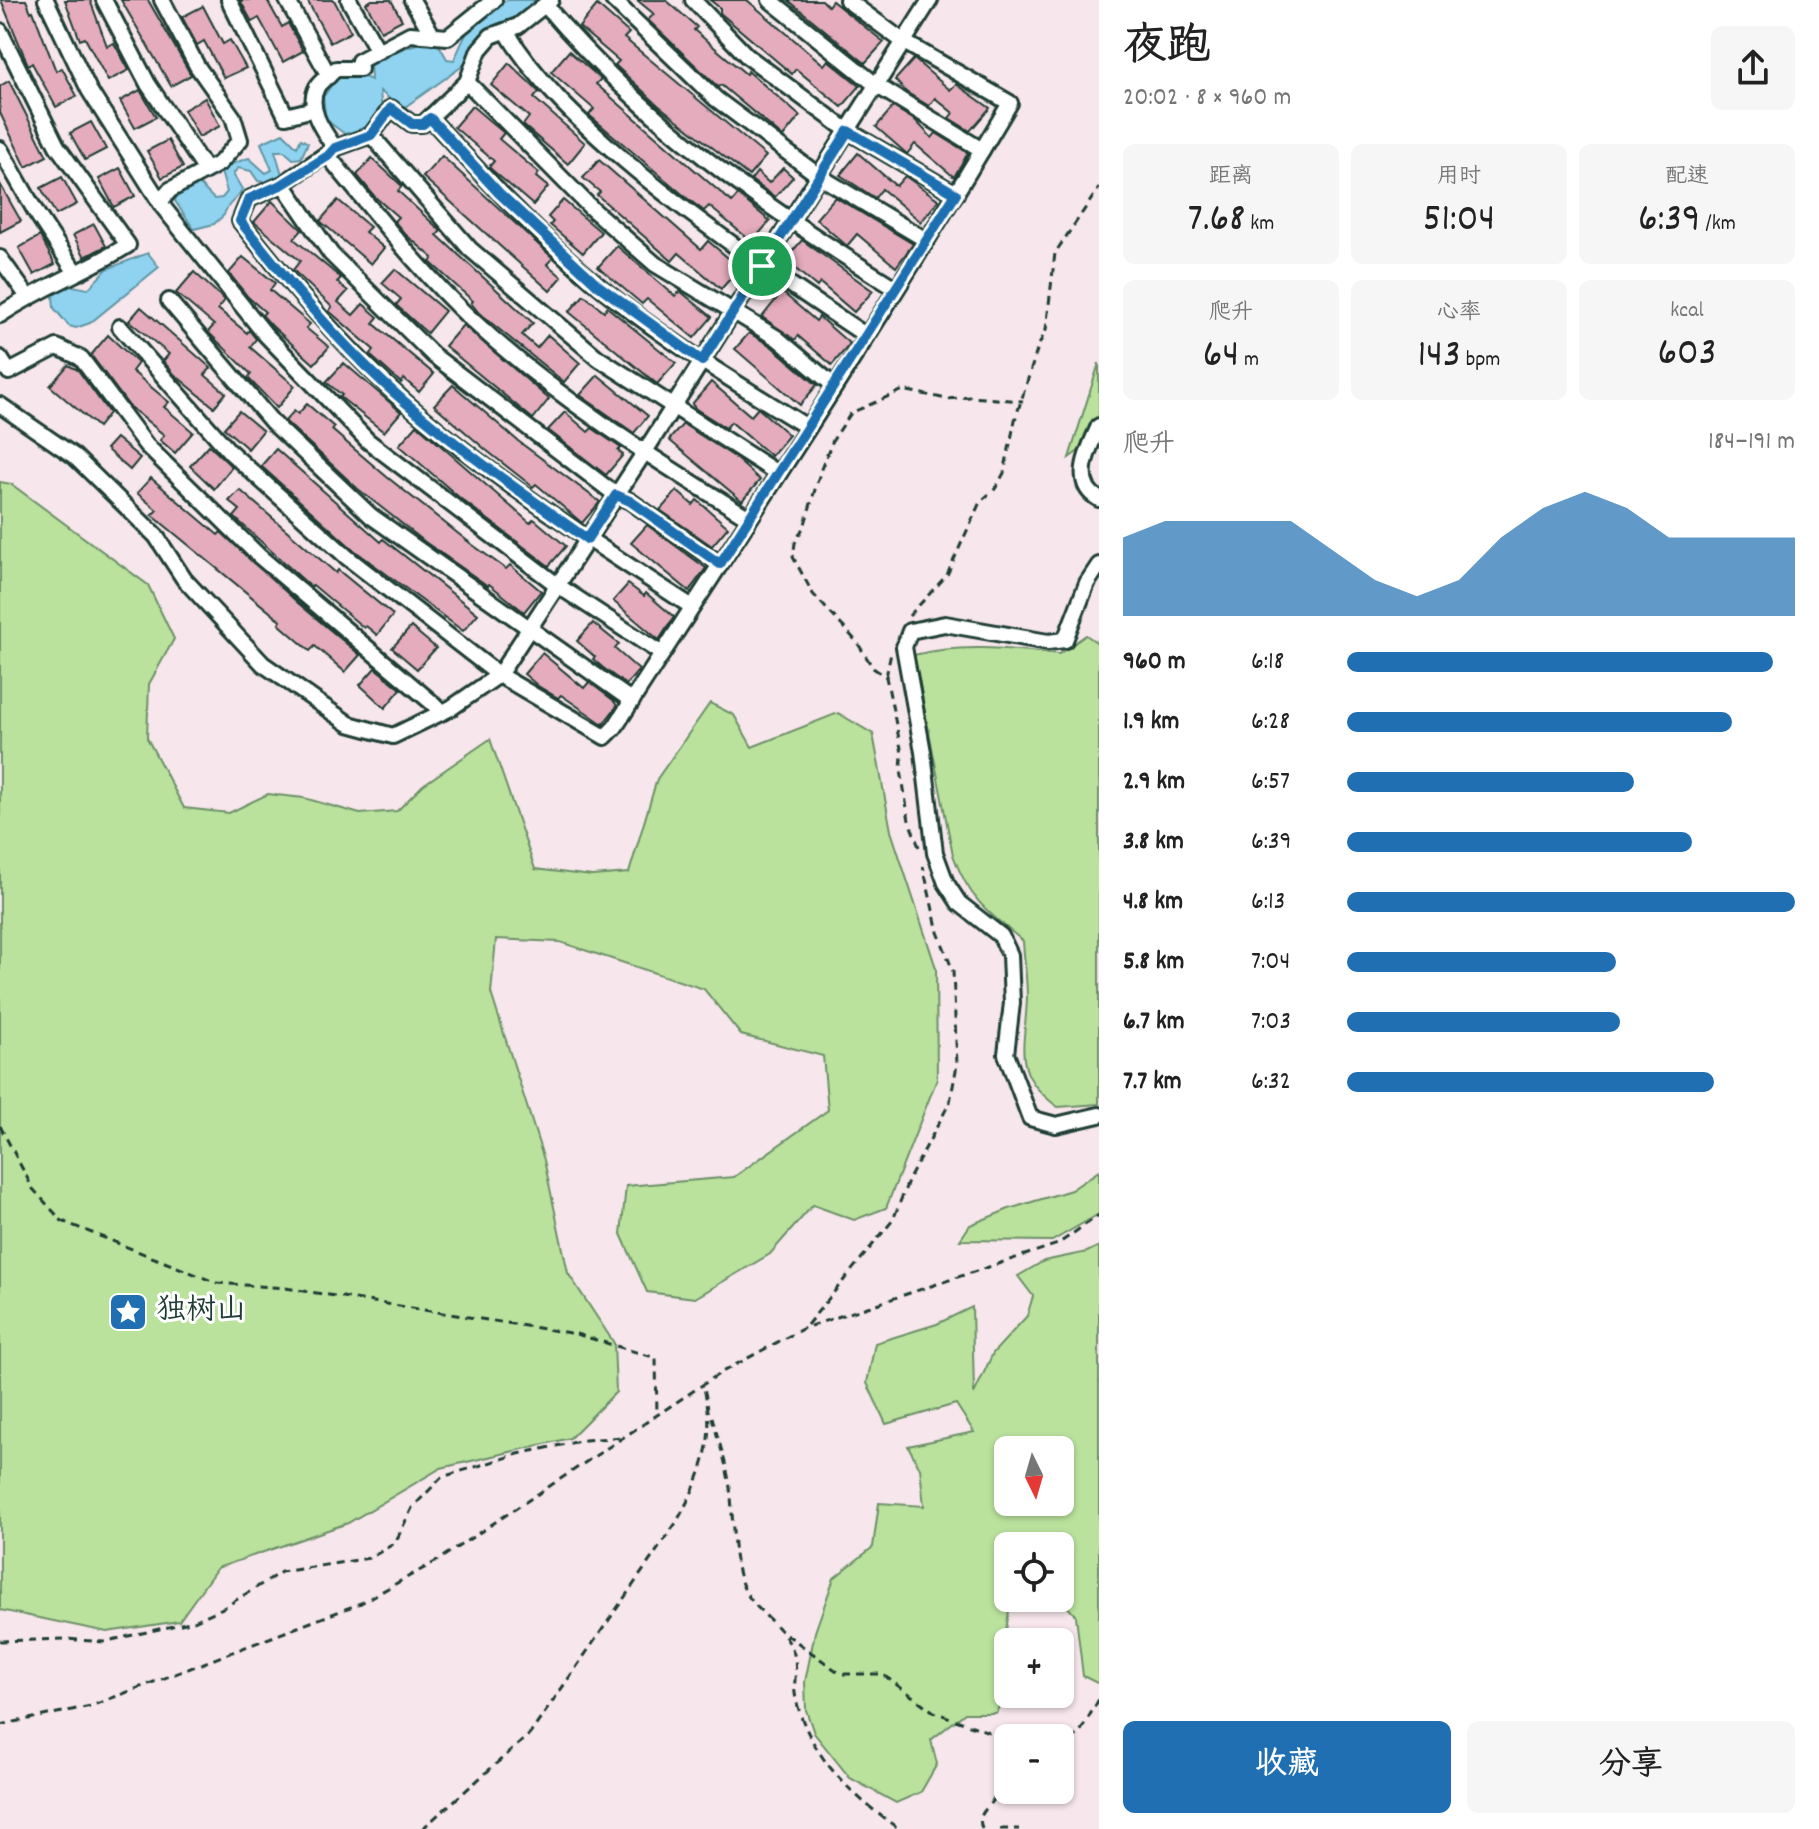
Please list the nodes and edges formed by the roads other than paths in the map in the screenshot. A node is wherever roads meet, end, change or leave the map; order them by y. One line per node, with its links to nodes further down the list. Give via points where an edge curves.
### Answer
1 (46, 0): 34 (lane, via 89,90)
2 (104, 0): 30 (lane, via 148,84)
3 (162, 0): 30 (lane, via 197,66 233,117 240,140 220,163)
4 (229, 0): 23 (lane, via 286,116)
5 (287, 0): 20 (lane)
6 (349, 0): 19 (lane)
7 (412, 0): 17 (lane)
8 (613, 0): 31 (lane, via 716,99)
9 (693, 0): 25 (lane, via 747,56)
10 (770, 0): 22 (lane)
11 (847, 0): 18 (lane)
12 (930, 0): 18 (lane)
13 (485, 3): 17 (lane, via 448,37)
14 (548, 3): 16 (lane); 35 (lane, via 576,42 672,134)
15 (0, 31): 39 (lane, via 57,146 128,245)
16 (506, 31): 21 (lane, via 491,36 479,50); 38 (lane, via 525,62 574,116 678,206)
17 (433, 36): 19 (lane, via 410,34)
18 (904, 42): 22 (lane); 28 (lane, via 1010,103)
19 (378, 51): 20 (lane, via 359,61 360,69 336,69)
20 (329, 76): 23 (lane, via 317,87)
21 (467, 82): 24 (lane); 43 (lane, via 592,209 655,264)
22 (876, 85): 25 (lane); 28 (lane)
23 (314, 109): 29 (lane)
24 (430, 118): 26 (lane, via 412,124 391,108); 48 (lane, via 499,193 599,286)
25 (848, 131): 31 (lane); 33 (lane)
26 (371, 135): 29 (lane); 51 (lane, via 470,249 598,358)
27 (0, 149): 39 (lane)
28 (982, 150): 33 (lane)
29 (331, 152): 32 (lane); 54 (lane, via 417,262 471,320 566,399)
30 (205, 169): 34 (lane)
31 (819, 176): 35 (lane); 36 (lane)
32 (283, 184): 56 (lane, via 331,254 433,355); 59 (lane, via 249,199 240,221 297,292 404,401)
33 (956, 194): 36 (lane)
34 (160, 202): 62 (lane, via 264,333 368,441)
35 (789, 223): 38 (lane); 40 (lane)
36 (926, 240): 40 (lane)
37 (0, 258): 41 (lane)
38 (762, 266): 43 (lane); 46 (lane)
39 (76, 273): 41 (lane)
40 (895, 288): 46 (lane)
41 (28, 297): 44 (lane)
42 (169, 301): 64 (lane, via 272,422 371,516)
43 (732, 313): 48 (lane); 49 (lane, via 777,338)
44 (0, 315)
45 (120, 327): 66 (lane, via 230,452 348,558)
46 (865, 335): 49 (lane)
47 (0, 358): 68 (lane, via 9,372 57,347 81,358 146,445 259,556)
48 (702, 361): 51 (lane); 53 (lane)
49 (833, 385): 53 (lane)
50 (0, 405): 68 (lane, via 74,456 126,506 156,536 184,579 263,664 349,724 393,736)
51 (674, 405): 54 (lane); 55 (lane)
52 (1099, 426): 57 (lane, via 1082,463 1093,496)
53 (807, 427): 55 (lane)
54 (644, 453): 56 (lane); 58 (lane)
55 (777, 473): 58 (lane)
56 (616, 495): 59 (lane); 60 (lane)
57 (1099, 499)
58 (749, 518): 60 (lane)
59 (587, 539): 62 (lane); 63 (lane)
60 (720, 564): 63 (lane)
61 (1099, 565): 69 (lane, via 1065,640 1048,642 945,624 910,631 904,647 935,853 959,903 1001,936 1010,955 1006,1054 1030,1118 1056,1125)
62 (557, 585): 64 (lane); 65 (lane)
63 (692, 607): 65 (lane)
64 (531, 626): 66 (lane); 67 (lane)
65 (662, 654): 67 (lane)
66 (499, 675): 67 (lane, via 605,737); 68 (lane)
67 (632, 701)
68 (443, 712)
69 (1099, 1115)

